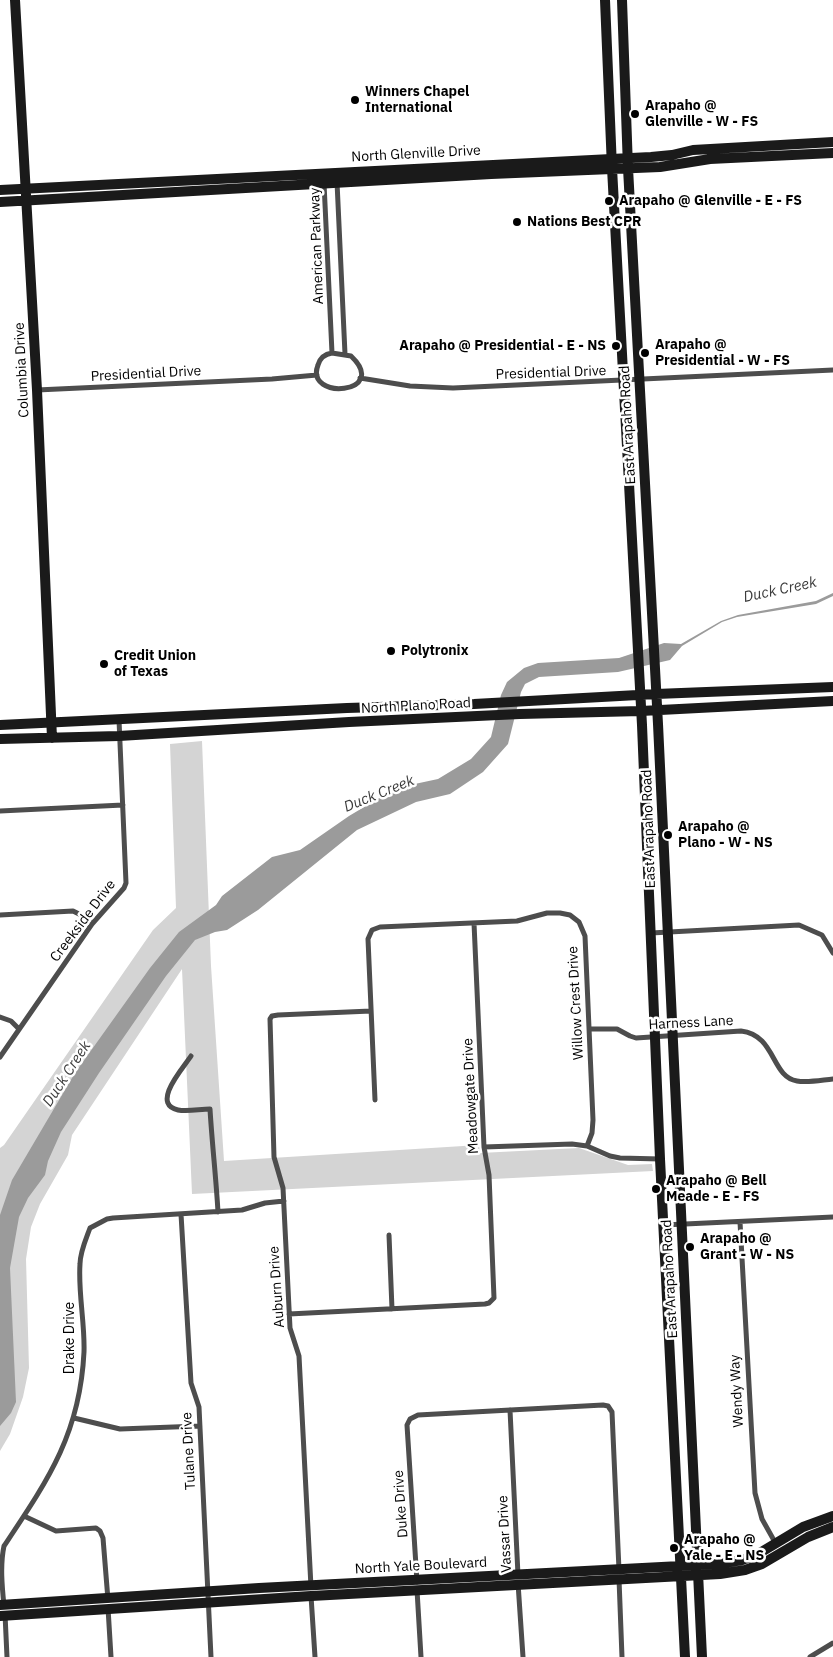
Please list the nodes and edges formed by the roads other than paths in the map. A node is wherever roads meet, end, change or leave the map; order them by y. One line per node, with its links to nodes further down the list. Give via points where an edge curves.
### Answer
1 (15, 0): 14 (main road, Columbia Drive)
2 (605, 0): 9 (main road, East Arapaho Road)
3 (622, 0): 8 (main road, East Arapaho Road)
4 (833, 142): 5 (main road, North Glenville Drive)
5 (723, 148): 7 (main road); 8 (main road, North Glenville Drive, via 693,150)
6 (833, 153): 7 (main road, North Glenville Drive)
7 (724, 159): 8 (main road, North Glenville Drive, via 660,167)
8 (628, 163): 9 (main road, North Glenville Drive); 21 (main road, East Arapaho Road)
9 (612, 164): 10 (main road, North Glenville Drive); 18 (main road, East Arapaho Road)
10 (465, 171): 11 (main road, North Glenville Drive); 12 (main road, North Glenville Drive)
11 (330, 173): 12 (street, American Parkway); 13 (street, American Parkway); 14 (main road, North Glenville Drive)
12 (337, 183): 13 (main road, North Glenville Drive); 19 (street, American Parkway)
13 (324, 184): 16 (main road, North Glenville Drive); 20 (street, American Parkway)
14 (25, 188): 15 (main road, North Glenville Drive); 16 (main road, Columbia Drive)
15 (0, 190)
16 (26, 200): 17 (main road, North Glenville Drive); 31 (main road, Columbia Drive)
17 (0, 202)
18 (616, 236): 21 (main road); 30 (main road, East Arapaho Road)
19 (340, 257): 20 (street); 23 (street, American Parkway)
20 (328, 258): 22 (street, American Parkway)
21 (634, 272): 29 (main road, East Arapaho Road)
22 (330, 302): 23 (street); 24 (street, American Parkway)
23 (342, 302): 25 (street, American Parkway)
24 (332, 353): 25 (street); 27 (street, via 322,358)
25 (346, 354): 28 (street, via 359,365)
26 (833, 370): 29 (street, Presidential Drive)
27 (316, 375): 28 (street, via 324,385 341,389 353,387); 31 (street, Presidential Drive)
28 (360, 378): 30 (street, Presidential Drive, via 410,386 452,388)
29 (640, 379): 30 (street, Presidential Drive); 33 (main road, East Arapaho Road)
30 (623, 381): 34 (main road, East Arapaho Road)
31 (37, 390): 40 (main road, Columbia Drive)
32 (833, 687): 33 (main road, North Plano Road)
33 (656, 694): 34 (main road, North Plano Road); 36 (main road, East Arapaho Road)
34 (639, 695): 37 (main road, East Arapaho Road); 38 (main road, North Plano Road)
35 (833, 700): 36 (main road, North Plano Road)
36 (657, 710): 37 (main road, North Plano Road); 51 (main road, East Arapaho Road)
37 (641, 711): 42 (main road, North Plano Road, via 520,714); 52 (main road, East Arapaho Road)
38 (205, 715): 39 (main road, North Plano Road); 42 (main road)
39 (119, 720): 40 (main road, North Plano Road); 43 (street, Creekside Drive)
40 (52, 722): 41 (main road, North Plano Road); 44 (main road, Columbia Drive)
41 (0, 725)
42 (206, 731): 43 (main road, North Plano Road)
43 (119, 736): 44 (main road, North Plano Road); 46 (street, Creekside Drive)
44 (52, 738): 45 (main road, North Plano Road)
45 (0, 739)
46 (123, 805): 47 (street); 50 (street, Creekside Drive, via 126,883)
47 (0, 811)
48 (0, 915): 50 (street, via 73,911)
49 (474, 923): 54 (street, Willow Crest Drive, via 372,930 368,938); 56 (street, Willow Crest Drive, via 517,921 560,913 579,922 585,936); 67 (street, Meadowgate Drive)
50 (92, 924): 57 (street, Creekside Drive)
51 (667, 932): 52 (street); 53 (street, via 799,926 822,935); 59 (main road, East Arapaho Road)
52 (650, 933): 58 (main road, East Arapaho Road)
53 (833, 953)
54 (371, 1011): 63 (street); 69 (street, Auburn Drive, via 278,1015 270,1019 274,1157)
55 (0, 1017): 57 (street, via 11,1021)
56 (589, 1029): 58 (street, Harness Lane, via 617,1029 636,1038); 66 (street, Willow Crest Drive, via 593,1120)
57 (19, 1030): 61 (street, Creekside Drive)
58 (656, 1036): 59 (street, Harness Lane); 65 (main road, East Arapaho Road)
59 (672, 1036): 62 (street, Harness Lane, via 752,1032 761,1039 785,1076 797,1081); 64 (main road, East Arapaho Road)
60 (191, 1056): 70 (street, via 168,1089 167,1099 175,1109 210,1109)
61 (0, 1057)
62 (833, 1079)
63 (375, 1100)
64 (675, 1103): 65 (main road); 74 (main road, East Arapaho Road)
65 (658, 1119): 68 (main road, East Arapaho Road)
66 (587, 1146): 67 (street); 68 (street, via 620,1158)
67 (484, 1147): 77 (street, Meadowgate Drive, via 489,1175 494,1298 484,1304)
68 (660, 1159): 75 (main road, East Arapaho Road)
69 (284, 1201): 70 (street, Drake Drive); 78 (street, Auburn Drive)
70 (218, 1212): 71 (street, Drake Drive)
71 (181, 1214): 80 (street, Drake Drive, via 113,1218 90,1228 80,1263 84,1350 82,1382); 81 (street, Tulane Drive, via 191,1383 199,1407)
72 (833, 1217): 73 (street)
73 (740, 1222): 74 (street); 85 (street, Wendy Way, via 755,1493 762,1519)
74 (682, 1224): 75 (street); 87 (main road, East Arapaho Road)
75 (664, 1225): 88 (main road, East Arapaho Road)
76 (389, 1235): 77 (street)
77 (392, 1309): 78 (street)
78 (289, 1314): 95 (street, Auburn Drive, via 299,1356)
79 (510, 1410): 89 (street, via 608,1406 612,1412); 92 (street, Duke Drive, via 418,1415 410,1419 407,1425); 93 (street, Vassar Drive)
80 (74, 1418): 81 (street, via 120,1429); 82 (street, Drake Drive, via 46,1483)
81 (200, 1426): 97 (street, Tulane Drive)
82 (24, 1516): 98 (street, via 56,1531 96,1528 100,1531); 99 (street, Drake Drive, via 1,1554)
83 (833, 1516): 85 (main road, North Yale Boulevard, via 803,1527)
84 (833, 1527): 86 (main road, North Yale Boulevard, via 808,1536)
85 (776, 1544): 86 (street, Wendy Way); 87 (main road, North Yale Boulevard, via 742,1560)
86 (781, 1554): 90 (main road, North Yale Boulevard, via 745,1570)
87 (697, 1565): 88 (main road, North Yale Boulevard); 90 (main road, East Arapaho Road)
88 (680, 1566): 89 (main road, North Yale Boulevard); 91 (main road, East Arapaho Road)
89 (619, 1569): 93 (main road, North Yale Boulevard); 94 (street)
90 (698, 1576): 91 (main road, North Yale Boulevard); 109 (main road, East Arapaho Road)
91 (680, 1578): 94 (main road, North Yale Boulevard); 108 (main road, East Arapaho Road)
92 (417, 1580): 93 (main road, North Yale Boulevard); 95 (main road, North Yale Boulevard); 96 (street, Duke Drive)
93 (518, 1580): 94 (main road, North Yale Boulevard); 96 (main road, North Yale Boulevard); 106 (street, Vassar Drive)
94 (619, 1580): 107 (street)
95 (311, 1591): 96 (main road, North Yale Boulevard); 97 (main road, North Yale Boulevard); 104 (street, Auburn Drive)
96 (417, 1591): 105 (street, Duke Drive)
97 (208, 1597): 98 (main road, North Yale Boulevard); 103 (street, Tulane Drive)
98 (108, 1603): 99 (main road, North Yale Boulevard); 102 (street)
99 (2, 1610): 101 (street, Drake Drive)
100 (833, 1643): 110 (street)
101 (7, 1657)
102 (110, 1657)
103 (211, 1657)
104 (315, 1657)
105 (421, 1657)
106 (523, 1657)
107 (622, 1657)
108 (684, 1657)
109 (702, 1657)
110 (810, 1657)

